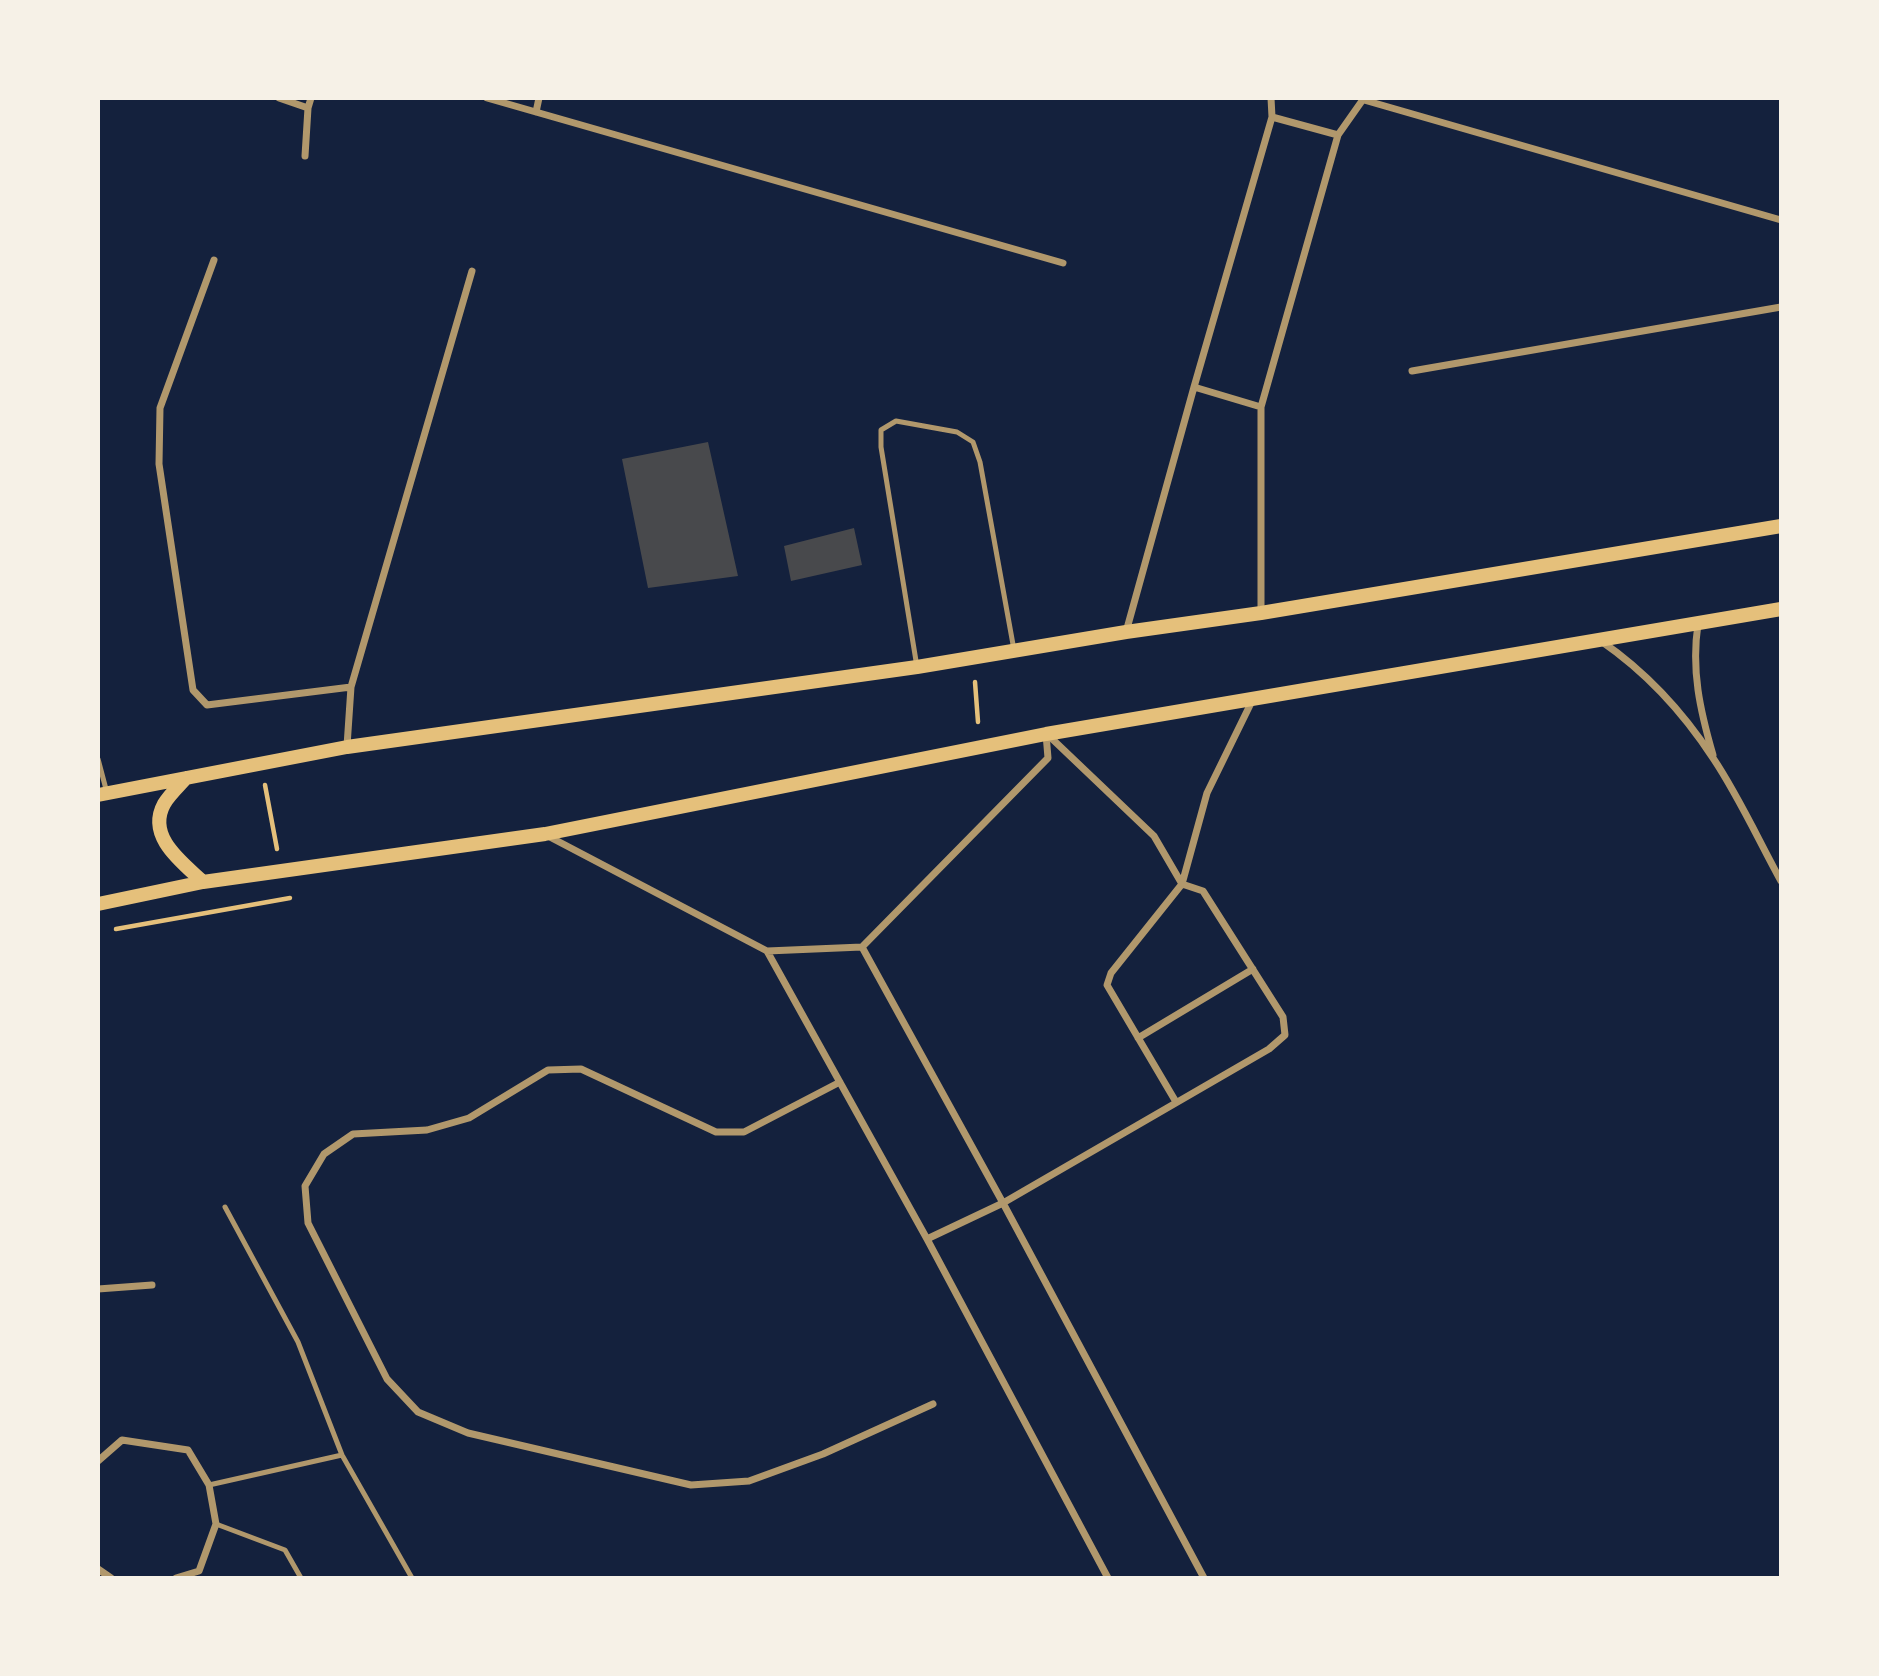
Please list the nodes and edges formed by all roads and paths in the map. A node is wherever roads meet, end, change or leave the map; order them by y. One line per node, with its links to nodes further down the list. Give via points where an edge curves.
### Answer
1 (279, 98): 7 (street)
2 (311, 98): 7 (street)
3 (487, 98): 8 (street)
4 (539, 98): 8 (street)
5 (1270, 98): 9 (street)
6 (1364, 99): 10 (street); 12 (street)
7 (308, 108): 11 (street)
8 (536, 112): 14 (street)
9 (1272, 117): 10 (street); 18 (street)
10 (1338, 135): 19 (street)
11 (305, 156)
12 (1781, 220)
13 (214, 260): 29 (street, via 160,408 159,464 192,690 207,705)
14 (1063, 263)
15 (472, 271): 29 (street)
16 (1781, 307): 17 (street)
17 (1412, 371)
18 (1194, 387): 19 (street); 24 (street)
19 (1261, 407): 22 (street)
20 (1781, 526): 22 (main road)
21 (1781, 609): 23 (main road)
22 (1261, 613): 24 (main road)
23 (1698, 624): 25 (main road); 35 (street, via 1695,673)
24 (1126, 632): 26 (main road)
25 (1601, 641): 30 (main road); 35 (street, via 1649,679)
26 (1014, 650): 27 (main road); 28 (lane, via 973,442 957,432 896,421 881,430 881,447)
27 (972, 657): 28 (main road); 33 (path)
28 (917, 667): 32 (main road)
29 (351, 687): 32 (street)
30 (1254, 698): 31 (main road); 43 (street, via 1207,793)
31 (1046, 734): 33 (main road); 43 (street, via 1154,836); 45 (street, via 1048,758)
32 (347, 747): 36 (main road)
33 (981, 748): 39 (main road)
34 (98, 759): 38 (lane)
35 (1714, 759): 41 (street)
36 (261, 764): 37 (main road); 40 (path)
37 (186, 778): 38 (main road); 42 (main road, via 164,804 159,820 161,837)
38 (103, 794)
39 (545, 834): 40 (main road); 46 (street)
40 (281, 870): 42 (main road)
41 (1781, 881)
42 (203, 882): 44 (main road)
43 (1182, 884): 47 (street, via 1203,891); 48 (street, via 1111,973 1107,985)
44 (98, 904)
45 (862, 947): 46 (street); 51 (street)
46 (767, 951): 49 (street)
47 (1253, 968): 48 (street); 50 (street, via 1283,1017 1284,1035 1269,1049)
48 (1138, 1038): 50 (street)
49 (840, 1082): 53 (street); 56 (street, via 744,1132 716,1132 581,1069 548,1070 469,1118 427,1130 353,1134 324,1154 305,1186 308,1223 387,1379 418,1412 468,1433 691,1485 749,1481 823,1454)
50 (1176, 1102): 51 (street)
51 (1003, 1203): 53 (street); 68 (street)
52 (225, 1207): 57 (lane, via 298,1342)
53 (926, 1239): 67 (street)
54 (152, 1285): 55 (street)
55 (98, 1289)
56 (933, 1404)
57 (342, 1455): 59 (lane); 66 (lane)
58 (98, 1461): 59 (street, via 122,1440 188,1450)
59 (209, 1485): 60 (street)
60 (216, 1524): 62 (street); 65 (lane, via 285,1550)
61 (98, 1569): 63 (street)
62 (201, 1574): 64 (street)
63 (111, 1578)
64 (176, 1578)
65 (302, 1578)
66 (412, 1578)
67 (1108, 1578)
68 (1204, 1578)

